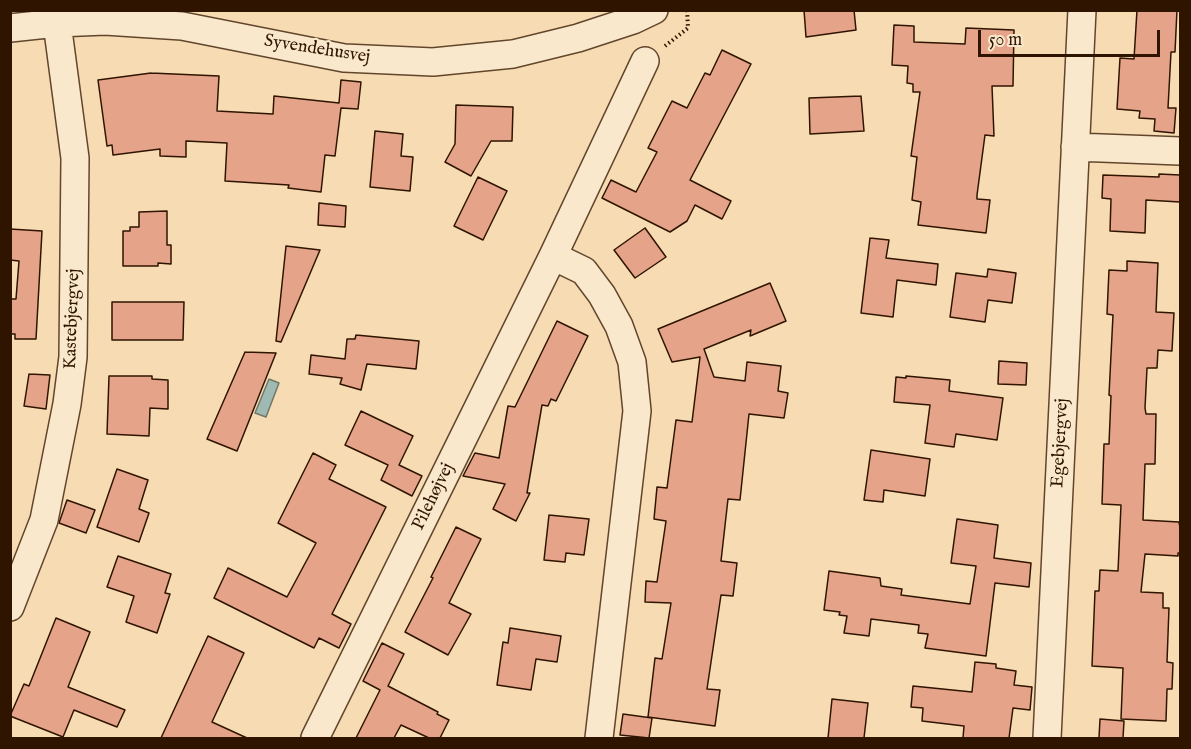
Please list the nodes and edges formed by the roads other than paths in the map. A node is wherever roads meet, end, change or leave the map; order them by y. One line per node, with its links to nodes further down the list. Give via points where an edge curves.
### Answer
1 (654, 10): 3 (street, Syvendehusvej, via 578,38 513,54 433,62 344,58 182,26 105,21)
2 (1082, 10): 6 (street, Egebjergvej)
3 (57, 23): 4 (street, Syvendehusvej); 9 (street, Kastebjergvej, via 75,158 74,357 44,520)
4 (10, 28)
5 (645, 61): 8 (street, Pilehøjvej)
6 (1075, 147): 7 (street); 12 (street, Egebjergvej)
7 (1180, 151)
8 (553, 256): 10 (street, Pilehøjvej); 11 (street, via 584,271 619,326 632,362 637,411)
9 (10, 607)
10 (315, 738)
11 (599, 738)
12 (1047, 738)

